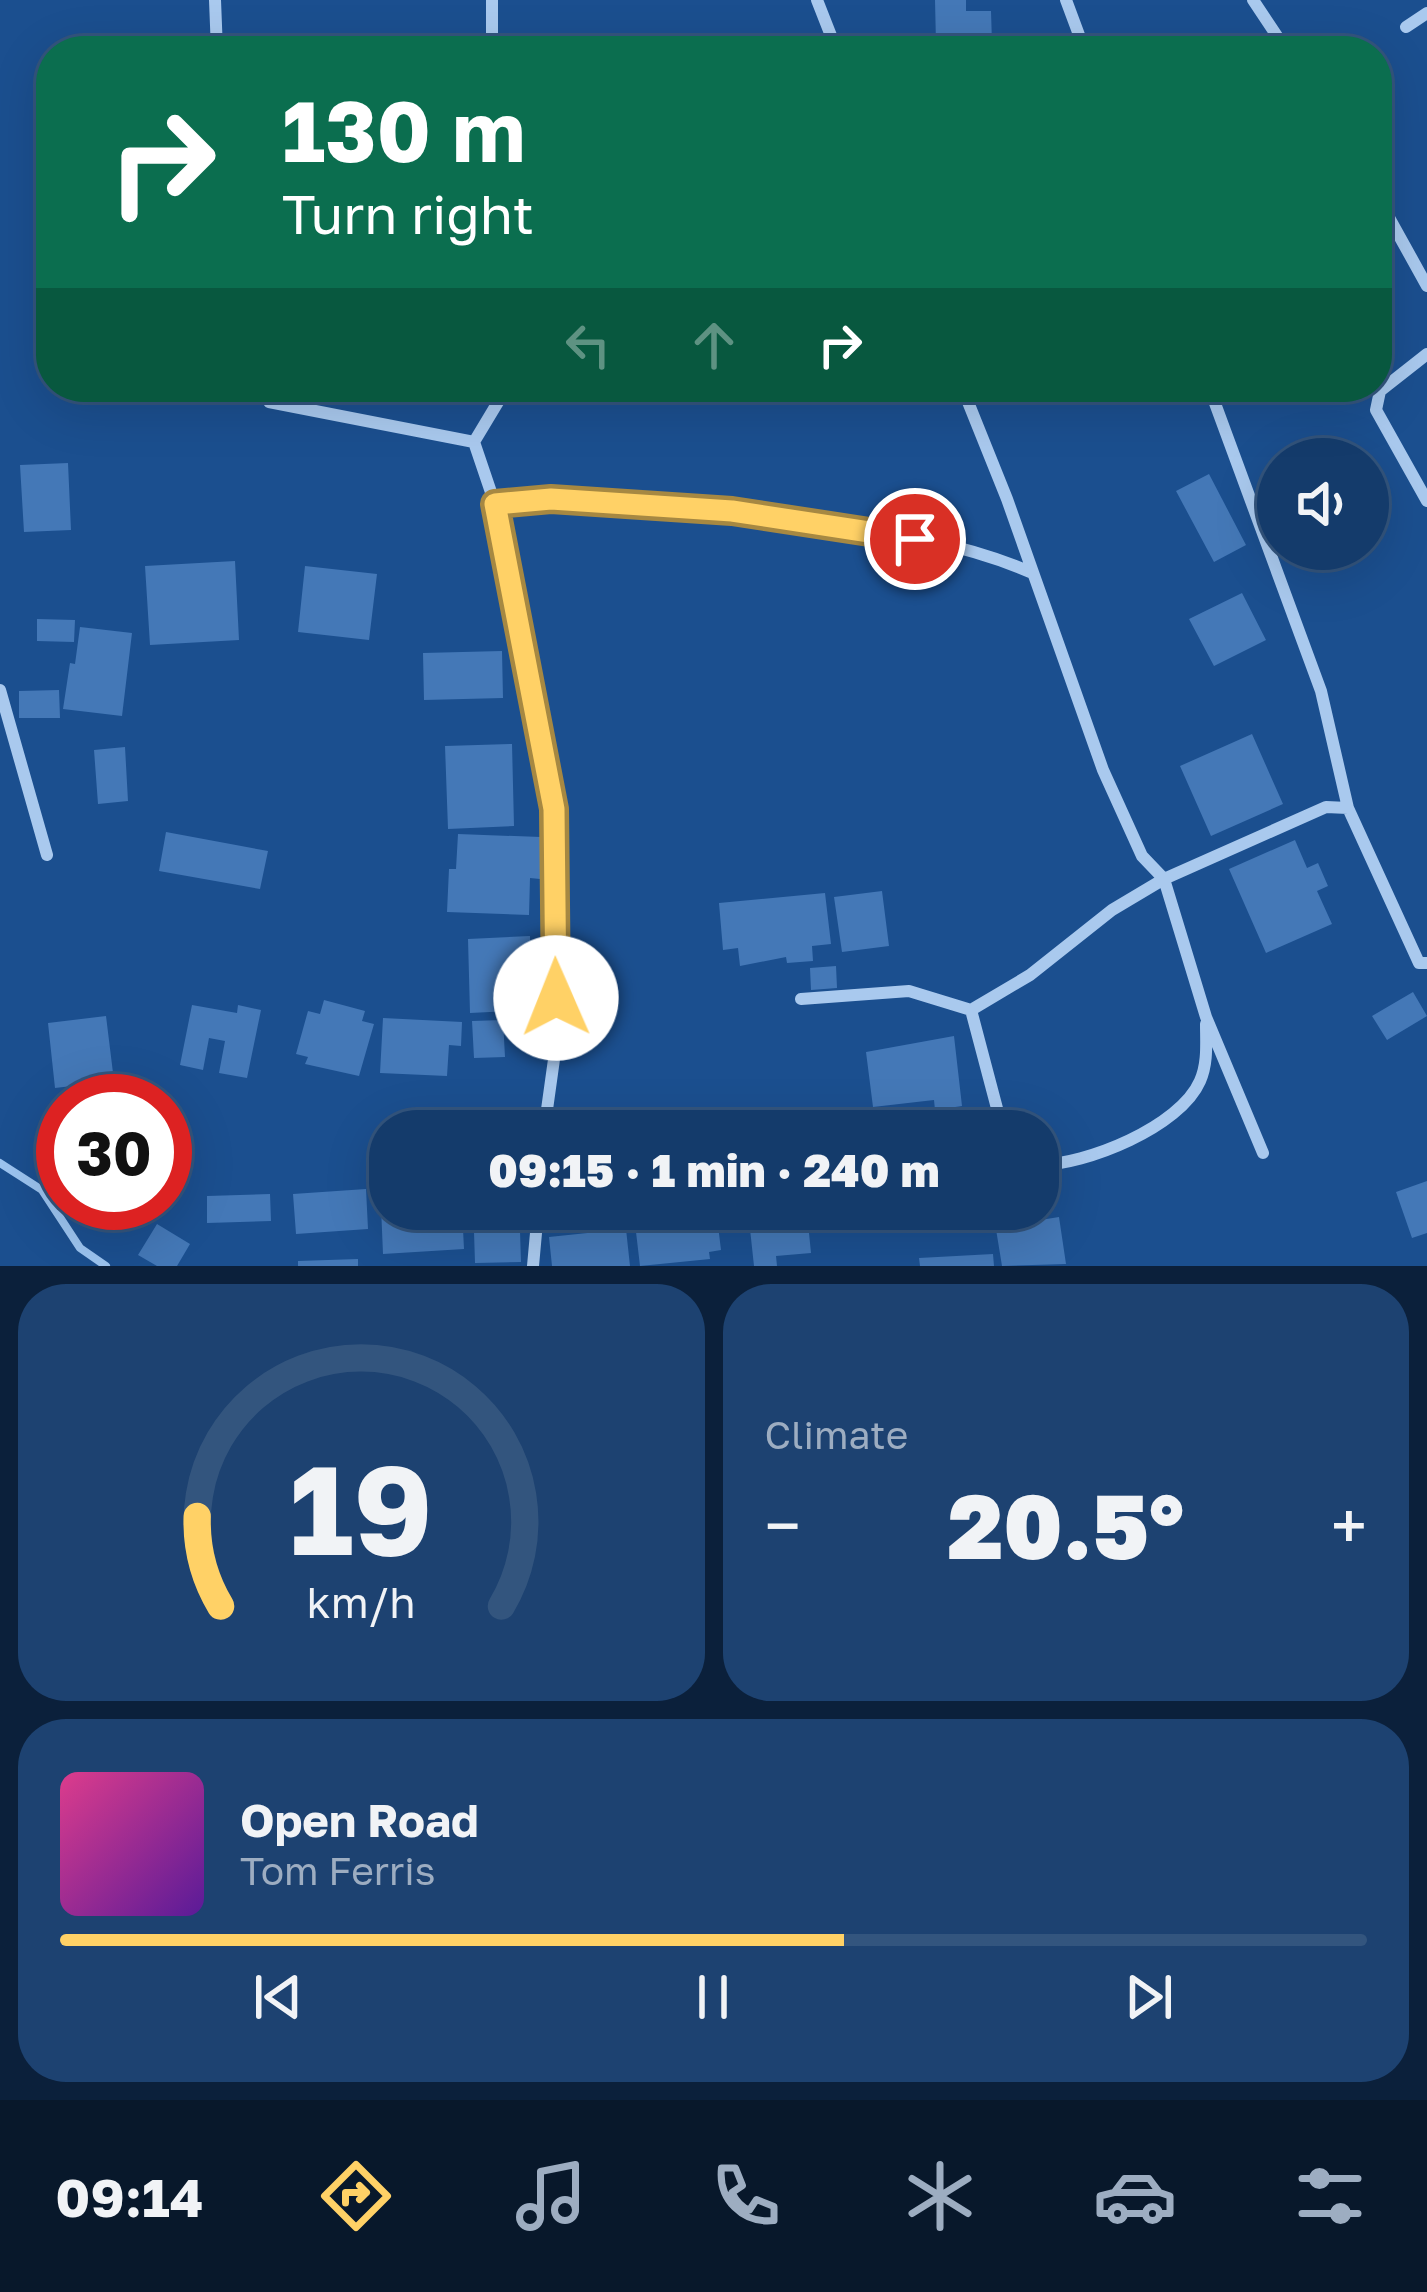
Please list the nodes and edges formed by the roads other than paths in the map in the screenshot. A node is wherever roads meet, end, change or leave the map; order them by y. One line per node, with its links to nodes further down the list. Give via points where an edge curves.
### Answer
1 (215, 0): 8 (street)
2 (492, 0): 9 (street)
3 (817, 0): 10 (street)
4 (1066, 0): 11 (street)
5 (1253, 0): 12 (street)
6 (1427, 13): 7 (street)
7 (1406, 27)
8 (216, 36)
9 (492, 36)
10 (831, 36)
11 (1077, 36)
12 (1277, 36)
13 (1392, 223): 14 (street)
14 (1427, 286)
15 (1427, 354): 16 (street)
16 (1392, 382)
17 (269, 402): 22 (street)
18 (498, 402): 22 (street)
19 (968, 402): 25 (street)
20 (1215, 402): 27 (street, via 1321,691)
21 (1376, 402): 23 (street)
22 (474, 442): 24 (street)
23 (1427, 501)
24 (495, 504): 25 (street, via 551,499 732,511 958,547); 34 (street, via 554,809 556,1045)
25 (1030, 572): 29 (street, via 1120,812)
26 (0, 690): 28 (street)
27 (1348, 808): 29 (street, via 1326,807); 30 (street, via 1419,963)
28 (47, 855)
29 (1164, 879): 32 (street); 33 (street)
30 (1427, 963)
31 (801, 999): 32 (street, via 910,991)
32 (970, 1010): 35 (street)
33 (1206, 1017): 36 (street); 37 (street, via 1205,1067 1188,1100 1125,1141)
34 (547, 1110)
35 (998, 1110)
36 (1263, 1153)
37 (1059, 1162)
38 (536, 1230): 39 (street)
39 (533, 1266)

